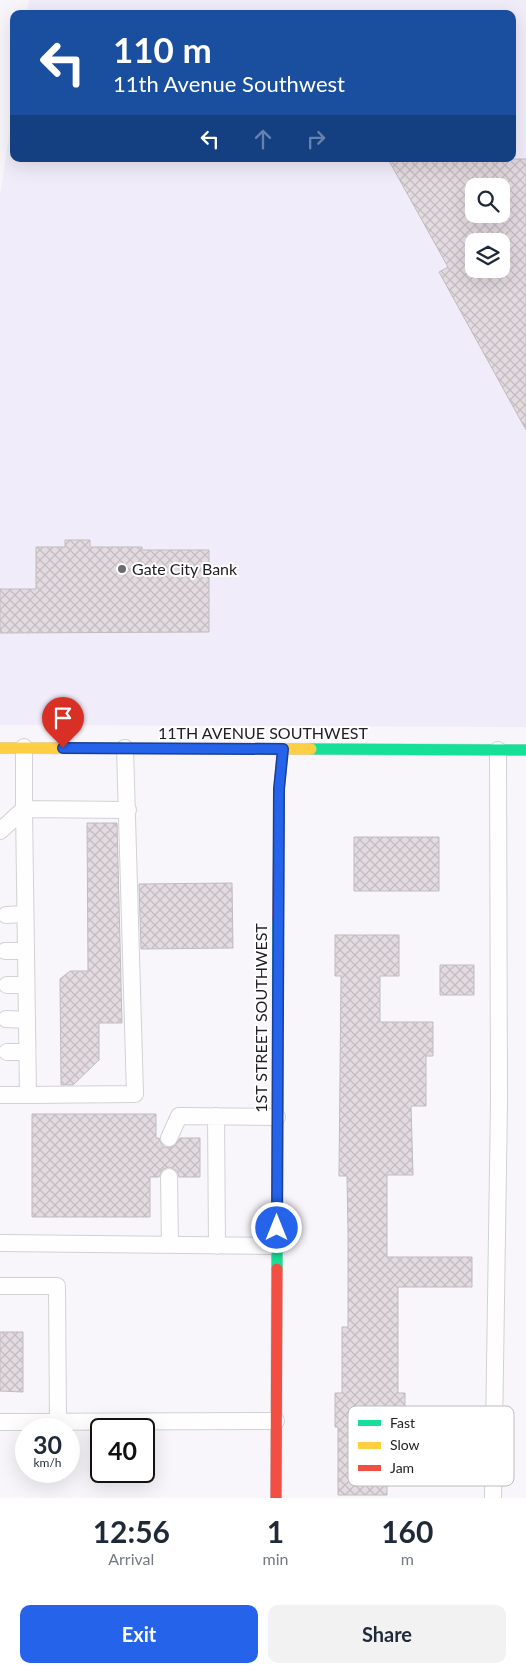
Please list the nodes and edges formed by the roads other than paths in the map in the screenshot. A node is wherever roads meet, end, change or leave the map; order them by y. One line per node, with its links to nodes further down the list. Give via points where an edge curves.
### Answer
1 (24, 747): 2 (street, 11TH AVENUE SOUTHWEST); 3 (street, 11TH AVENUE SOUTHWEST); 7 (lane)
2 (0, 748)
3 (125, 748): 4 (street, 11TH AVENUE SOUTHWEST); 8 (lane)
4 (283, 749): 5 (street, 11TH AVENUE SOUTHWEST); 23 (street, 1ST STREET SOUTHWEST, via 279,789)
5 (498, 750): 6 (street, 11TH AVENUE SOUTHWEST); 31 (lane, via 499,1102)
6 (526, 750)
7 (24, 809): 8 (lane); 9 (lane); 10 (lane)
8 (128, 810): 21 (lane, via 135,1094)
9 (0, 831)
10 (26, 914): 11 (lane); 13 (lane)
11 (6, 915)
12 (5, 951): 13 (lane)
13 (26, 951): 15 (lane)
14 (7, 985): 15 (lane)
15 (26, 985): 17 (lane)
16 (6, 1019): 17 (lane)
17 (27, 1020): 19 (lane)
18 (7, 1052): 19 (lane)
19 (27, 1052): 21 (lane)
20 (0, 1095): 21 (lane)
21 (28, 1095)
22 (216, 1116): 23 (lane); 24 (lane, via 180,1116); 28 (lane)
23 (277, 1116): 29 (street, 1ST STREET SOUTHWEST)
24 (169, 1138)
25 (169, 1177): 27 (lane)
26 (0, 1243): 27 (lane)
27 (170, 1245): 28 (lane)
28 (217, 1246): 29 (lane)
29 (277, 1246): 33 (street, 1ST STREET SOUTHWEST)
30 (0, 1286): 32 (lane, via 57,1286)
31 (494, 1406)
32 (58, 1418)
33 (276, 1421): 36 (lane); 37 (street, 1ST STREET SOUTHWEST)
34 (0, 1422): 35 (lane)
35 (15, 1422)
36 (80, 1422)
37 (276, 1498)

